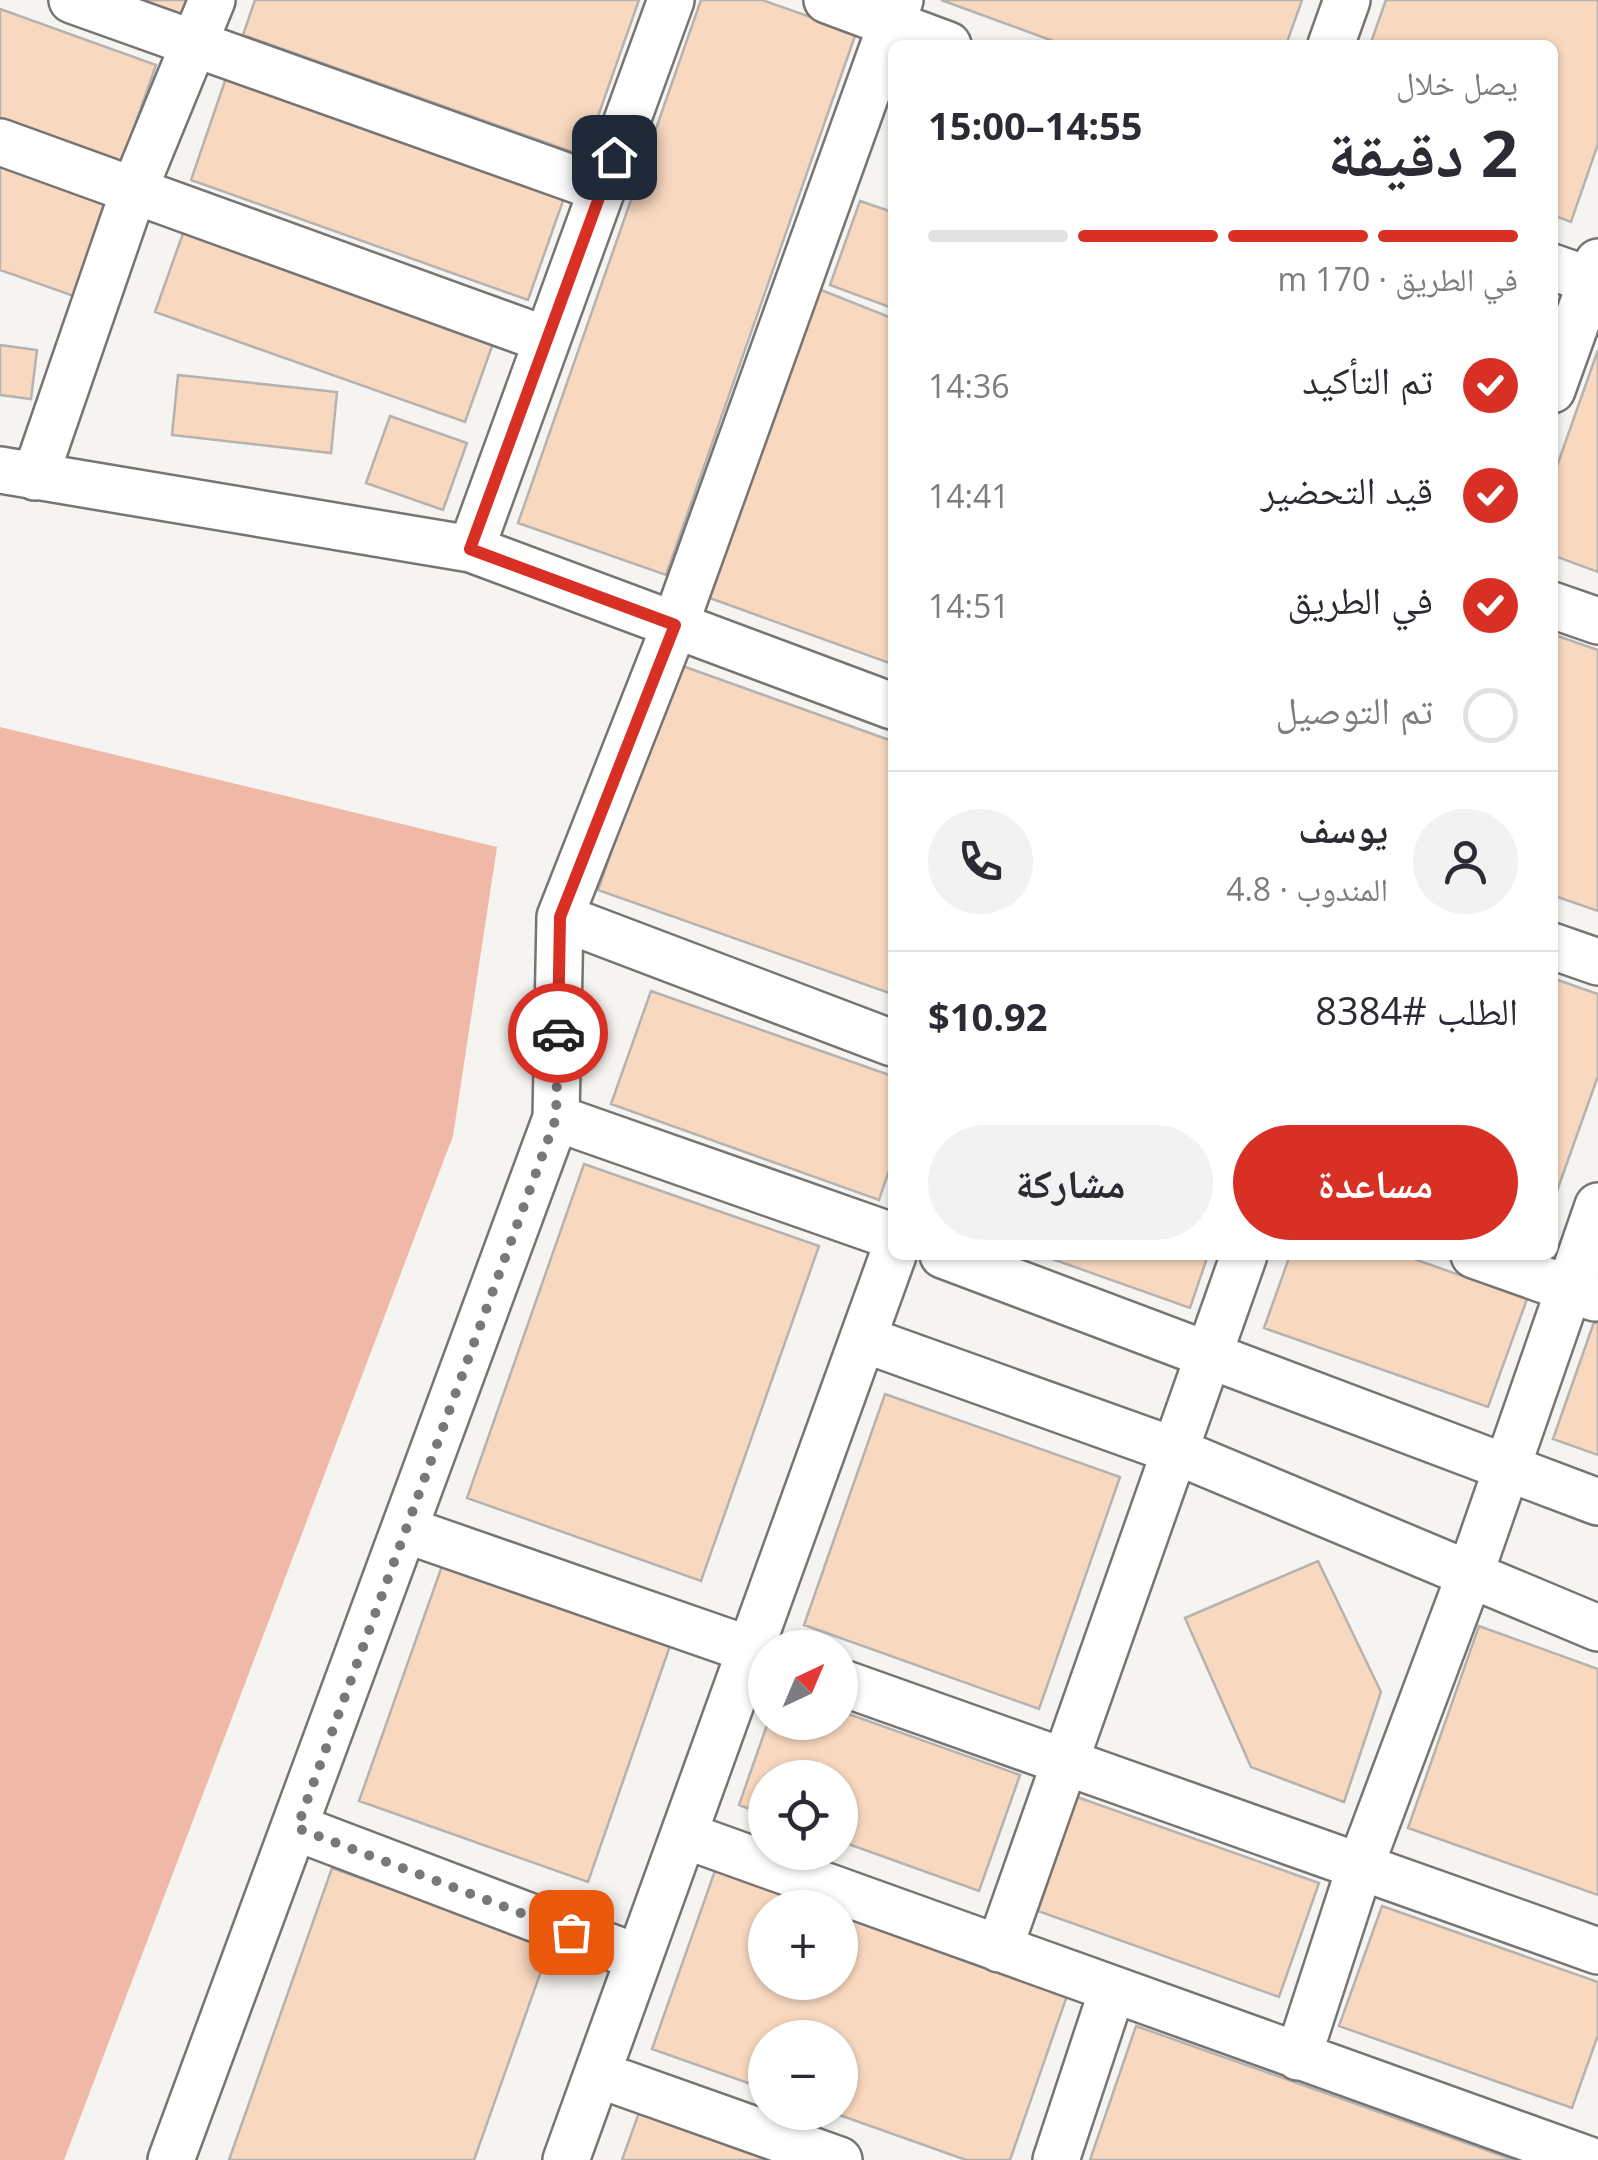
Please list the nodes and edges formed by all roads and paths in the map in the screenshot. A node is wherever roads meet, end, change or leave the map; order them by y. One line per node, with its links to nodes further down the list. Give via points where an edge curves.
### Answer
1 (72, 0): 9 (street)
2 (212, 0): 9 (street)
3 (671, 0): 11 (street)
4 (828, 0): 6 (street)
5 (1347, 0): 8 (street)
6 (895, 12): 7 (street); 20 (street)
7 (940, 40)
8 (1334, 40)
9 (194, 43): 11 (street); 12 (street)
10 (0, 142): 12 (street)
11 (602, 189): 14 (street)
12 (134, 190): 14 (street); 16 (street)
13 (1585, 273): 15 (street)
14 (547, 340): 17 (street)
15 (1558, 369)
16 (18, 473): 17 (street)
17 (470, 549): 20 (street)
18 (1558, 606): 19 (street)
19 (1598, 621)
20 (675, 625): 21 (street); 22 (street)
21 (888, 705)
22 (560, 917): 25 (street); 26 (street)
23 (1558, 948): 24 (street)
24 (1598, 962)
25 (888, 1041)
26 (556, 1118): 28 (street); 39 (street)
27 (1598, 1206): 33 (street)
28 (888, 1235)
29 (892, 1260): 34 (street)
30 (956, 1260): 35 (street)
31 (1242, 1260): 35 (street)
32 (1488, 1260): 33 (street)
33 (1583, 1294): 37 (street)
34 (863, 1339): 36 (street); 42 (street)
35 (1207, 1354): 36 (street); 37 (street)
36 (1173, 1450): 40 (street); 46 (street)
37 (1505, 1467): 38 (street); 40 (street)
38 (1598, 1502)
39 (406, 1530): 43 (street); 47 (street)
40 (1470, 1574): 41 (street); 49 (street)
41 (1598, 1628)
42 (766, 1630)
43 (748, 1650)
44 (748, 1678): 48 (street)
45 (858, 1688): 46 (street)
46 (1063, 1761): 49 (street); 50 (street)
47 (297, 1828): 52 (street); 57 (street)
48 (684, 1835): 50 (street); 52 (street)
49 (1360, 1867): 51 (street); 54 (street)
50 (998, 1949): 53 (street)
51 (1598, 1951)
52 (639, 1958): 55 (street)
53 (1112, 1990): 54 (street); 60 (street)
54 (1298, 2057): 61 (street)
55 (597, 2074): 58 (street); 59 (street)
56 (1598, 2144): 61 (street)
57 (172, 2160)
58 (566, 2160)
59 (840, 2160)
60 (1056, 2160)
61 (1590, 2160)

